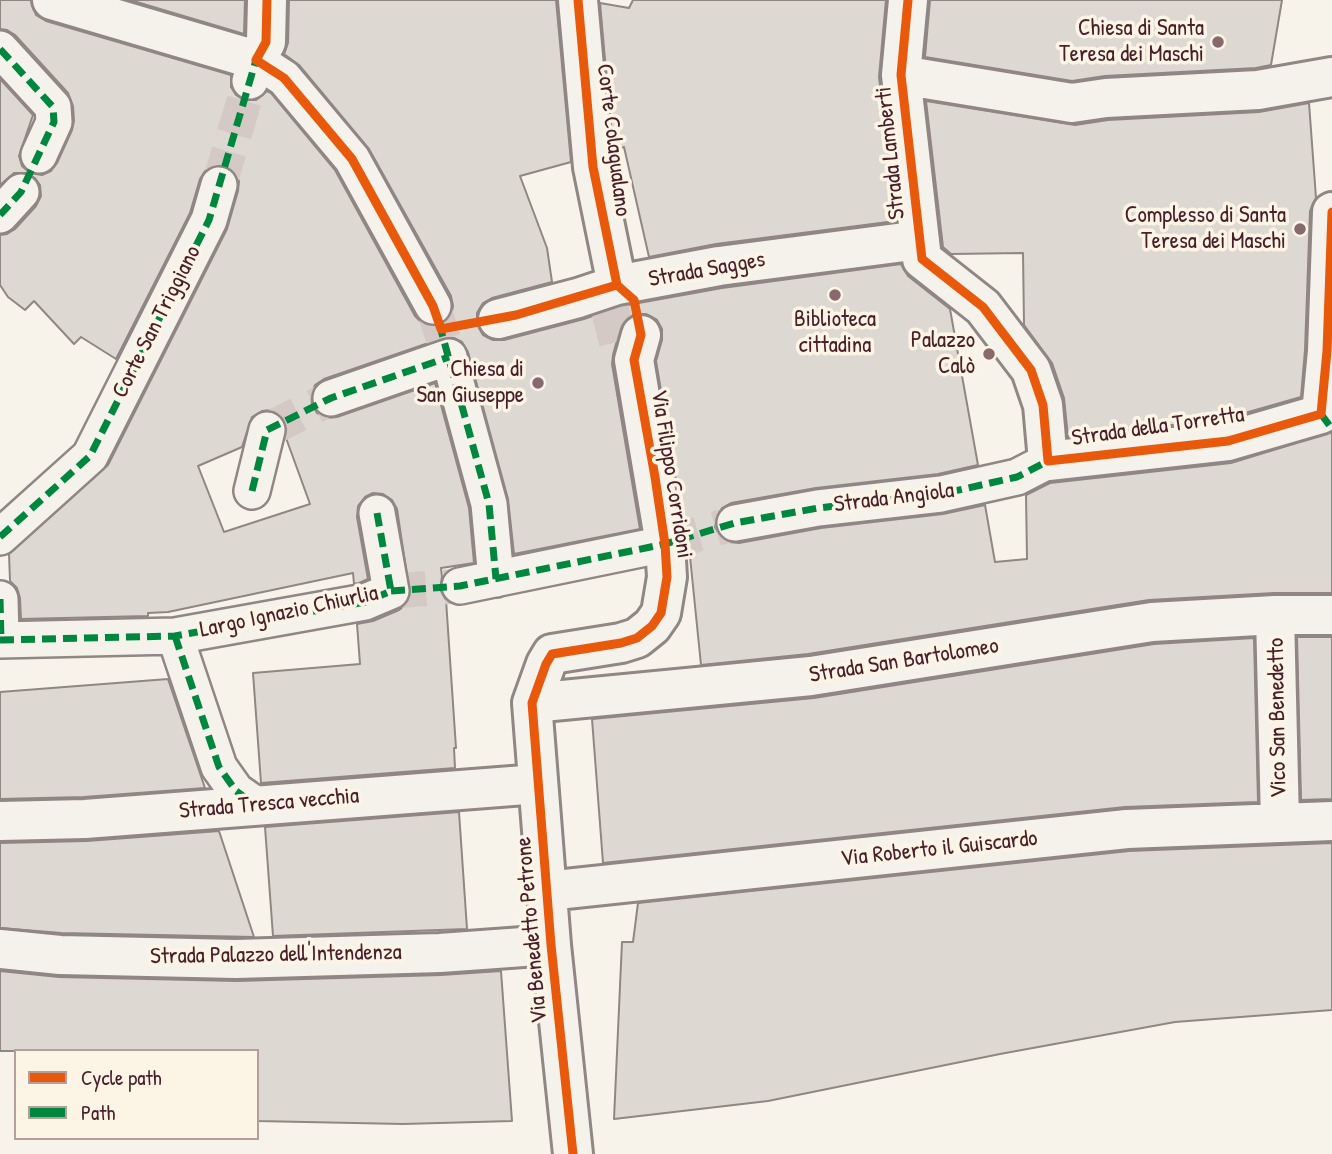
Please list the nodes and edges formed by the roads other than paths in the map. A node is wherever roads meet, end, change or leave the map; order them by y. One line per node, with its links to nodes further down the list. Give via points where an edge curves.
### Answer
1 (52, 0): 7 (street)
2 (267, 0): 7 (street, via 265,41)
3 (578, 0): 17 (street, Corte Colagualano, via 593,167)
4 (908, 0): 8 (street, Strada Lamberti)
5 (0, 48): 11 (street, via 53,107 54,122)
6 (1332, 56): 9 (street)
7 (253, 71): 15 (street, via 284,78 352,159)
8 (901, 75): 9 (street, via 1072,103 1258,90); 14 (street, Strada Lamberti)
9 (1332, 77): 10 (street)
10 (1332, 97)
11 (39, 155)
12 (219, 185): 25 (street, Corte San Triggiano, via 209,220 90,456)
13 (1332, 212): 19 (street, Strada della Torretta)
14 (921, 249): 17 (street, Strada Sagges, via 719,266); 21 (street, via 983,307 1031,370 1043,405)
15 (433, 306)
16 (498, 319): 17 (street, Strada Sagges, via 529,312)
17 (625, 321): 26 (street, Via Filippo Corridoni)
18 (331, 398): 27 (street, via 449,358 489,503)
19 (1326, 421): 21 (street, Strada della Torretta, via 1228,441)
20 (267, 430): 22 (street)
21 (1048, 461): 24 (street, Strada Angiola, via 1017,477 941,494)
22 (252, 491)
23 (377, 513): 32 (street, Largo Ignazio Chiurlia, via 391,591 365,602)
24 (735, 523)
25 (0, 537)
26 (665, 544): 27 (street, Via Filippo Corridoni); 34 (street, Via Filippo Corridoni, via 665,598 652,626 621,643 552,654)
27 (496, 579): 28 (street, Via Filippo Corridoni)
28 (460, 586)
29 (0, 598): 33 (street)
30 (1275, 615): 31 (street, Strada San Bartolomeo); 34 (street, Strada San Bartolomeo, via 1152,622 811,676); 39 (street, Vico San Benedetto)
31 (1332, 615)
32 (175, 635): 33 (street); 36 (street, Largo Ignazio Chiurlia, via 219,767 236,791)
33 (1, 640)
34 (532, 703): 35 (street, Via Benedetto Petrone)
35 (538, 784): 36 (street, Strada Tresca vecchia); 40 (street, Via Benedetto Petrone)
36 (256, 806): 37 (street, Strada Tresca vecchia, via 85,820)
37 (0, 821)
38 (1332, 821): 39 (street, Via Roberto il Guiscardo)
39 (1280, 822): 40 (street, Via Roberto il Guiscardo, via 1101,832)
40 (547, 891): 41 (street, Via Benedetto Petrone)
41 (551, 945): 42 (street, Strada Palazzo dell'Intendenza, via 236,959); 43 (street, Via Benedetto Petrone)
42 (0, 949)
43 (573, 1154)

